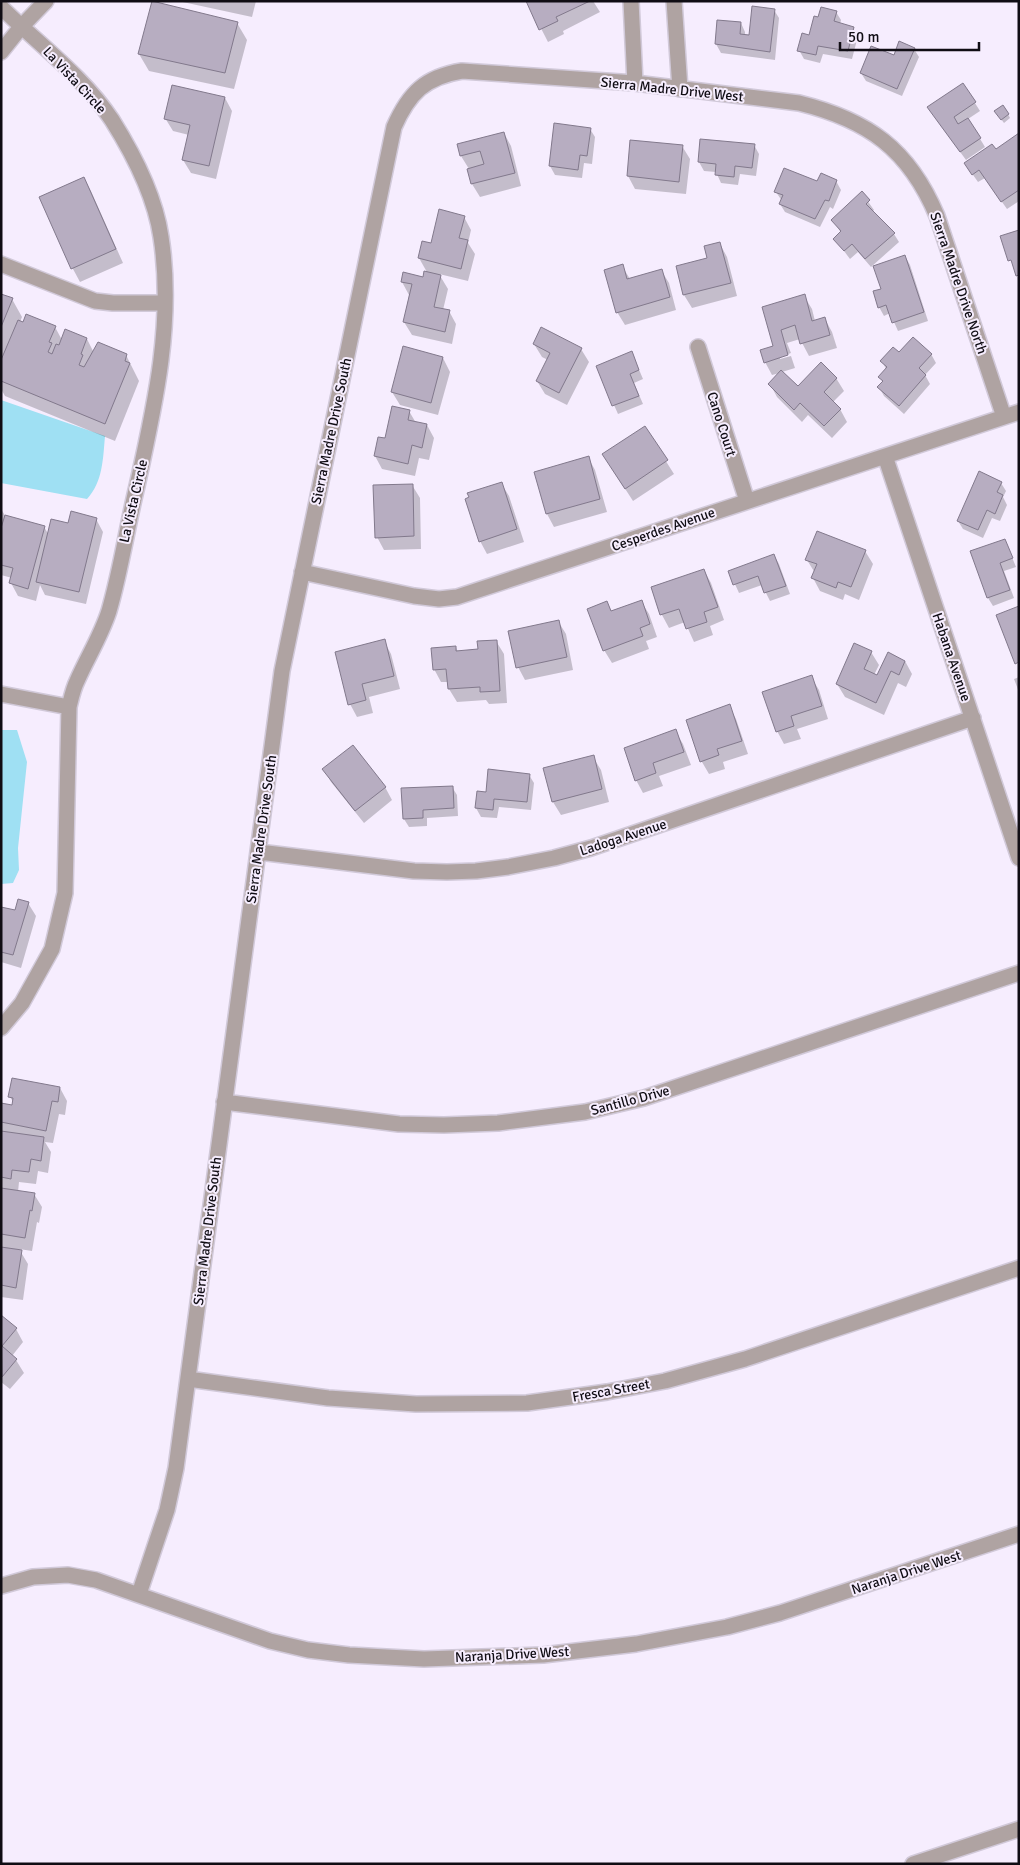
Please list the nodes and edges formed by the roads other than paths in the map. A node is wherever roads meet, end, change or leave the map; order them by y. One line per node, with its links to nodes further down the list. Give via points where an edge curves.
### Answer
1 (46, 1): 5 (street)
2 (631, 1): 8 (street)
3 (674, 1): 9 (street)
4 (1, 7): 5 (street, La Vista Circle)
5 (21, 27): 6 (street); 12 (street, La Vista Circle, via 77,78 111,119 129,148 148,190 161,237)
6 (1, 52)
7 (431, 80): 8 (street, Sierra Madre Drive West, via 462,70); 17 (street, Sierra Madre Drive South, via 403,107 394,127)
8 (635, 83): 9 (street, Sierra Madre Drive West)
9 (680, 88): 10 (street, Sierra Madre Drive West, via 799,102 822,108 855,122)
10 (900, 156): 14 (street, Sierra Madre Drive North, via 927,191)
11 (1, 264): 12 (street, via 95,301)
12 (165, 303): 19 (street, La Vista Circle, via 162,361 108,611 92,653 76,682)
13 (698, 347): 16 (street, Cano Court)
14 (1012, 414): 15 (street, Cesperdes Avenue)
15 (885, 456): 16 (street, Cesperdes Avenue); 20 (street, Habana Avenue)
16 (747, 501): 17 (street, Cesperdes Avenue, via 457,597 414,596)
17 (302, 572): 21 (street, Sierra Madre Drive South, via 282,671)
18 (1, 694): 19 (street)
19 (69, 707): 24 (street, La Vista Circle, via 65,893 52,948 22,1002)
20 (973, 718): 21 (street, Ladoga Avenue, via 591,848 508,867 476,871 414,871); 22 (street, Habana Avenue)
21 (259, 852): 25 (street, Sierra Madre Drive South)
22 (1019, 858)
23 (1019, 973): 25 (street, Santillo Drive, via 644,1098 585,1112 498,1123 399,1124)
24 (1, 1028)
25 (224, 1102): 27 (street, Sierra Madre Drive South)
26 (1019, 1268): 27 (street, Fresca Street, via 745,1359 665,1381 527,1403 416,1404 338,1398)
27 (188, 1378): 30 (street, Sierra Madre Drive South, via 167,1510)
28 (1019, 1534): 30 (street, Naranja Drive West, via 763,1618 636,1644 543,1655 424,1659 308,1650 270,1641)
29 (1, 1586): 30 (street, Naranja Drive West, via 33,1577 68,1575)
30 (139, 1594)
31 (1019, 1829): 32 (street)
32 (913, 1864)

